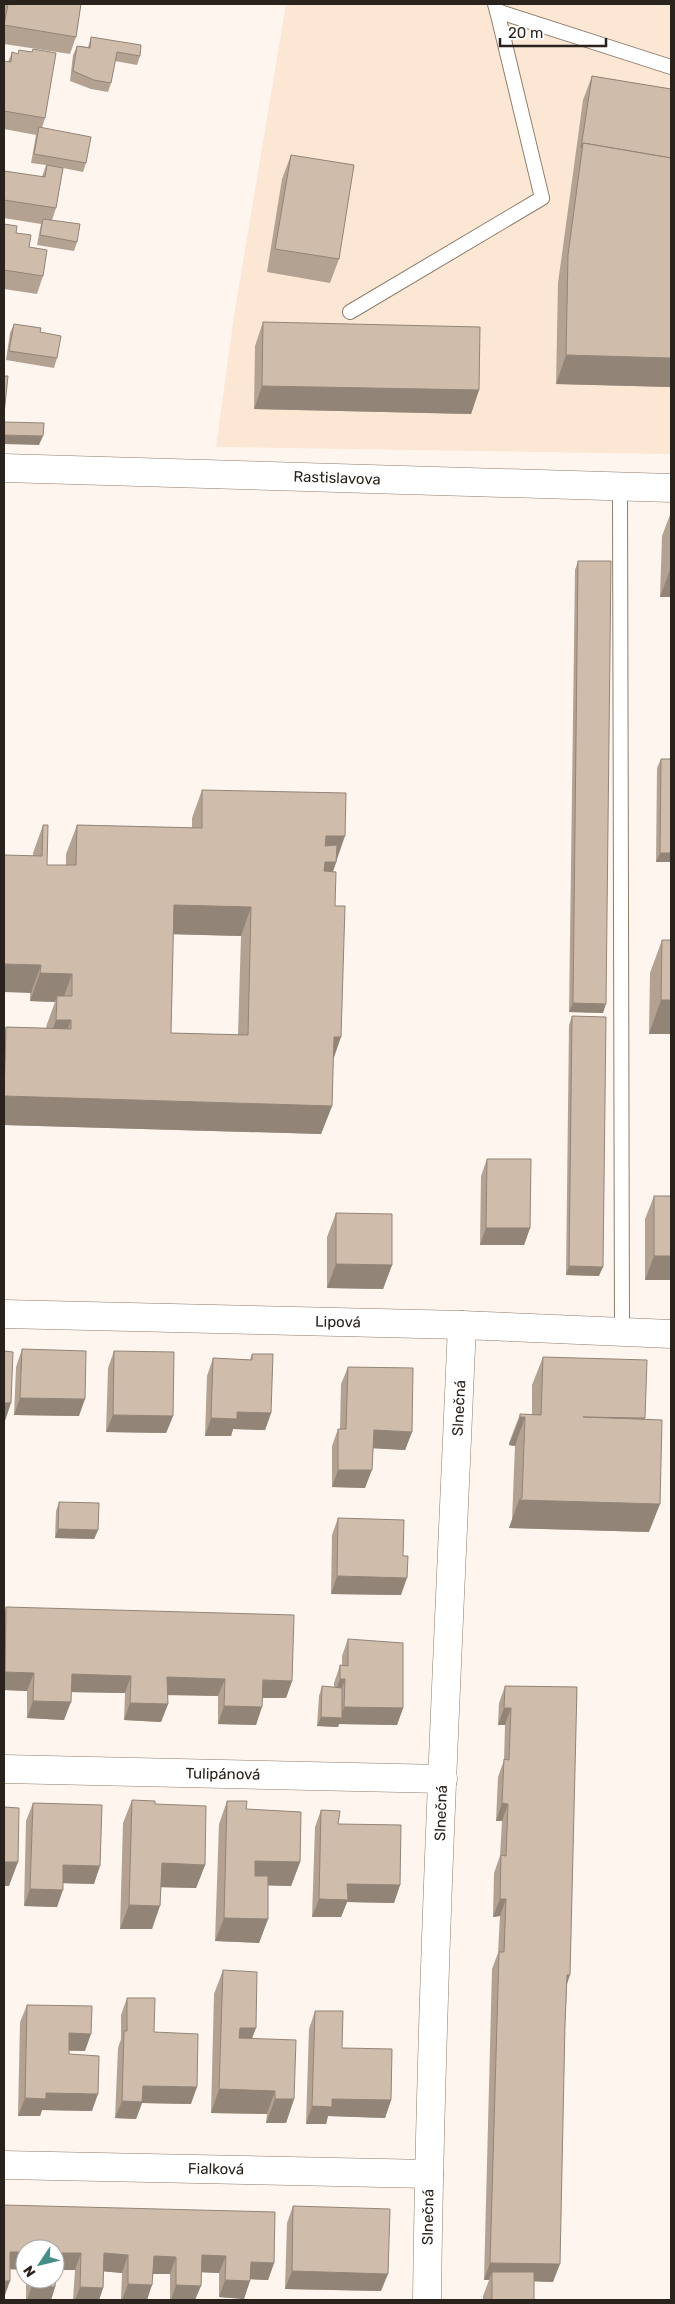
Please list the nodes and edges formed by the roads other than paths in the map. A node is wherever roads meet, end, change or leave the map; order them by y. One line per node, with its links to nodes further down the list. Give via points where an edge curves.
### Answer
1 (496, 7): 2 (lane); 3 (lane, via 542,198)
2 (671, 67)
3 (350, 312)
4 (4, 468): 5 (street, Rastislavova)
5 (620, 487): 6 (street, Rastislavova); 9 (lane)
6 (671, 488)
7 (4, 1314): 8 (street, Lipová)
8 (462, 1325): 9 (street, Lipová); 12 (street, Slnečná)
9 (622, 1332): 10 (street, Lipová)
10 (671, 1334)
11 (4, 1769): 12 (street, Tulipánová)
12 (443, 1779): 14 (street, Slnečná)
13 (4, 2165): 14 (street, Fialková)
14 (429, 2174): 15 (street, Slnečná)
15 (427, 2300)

